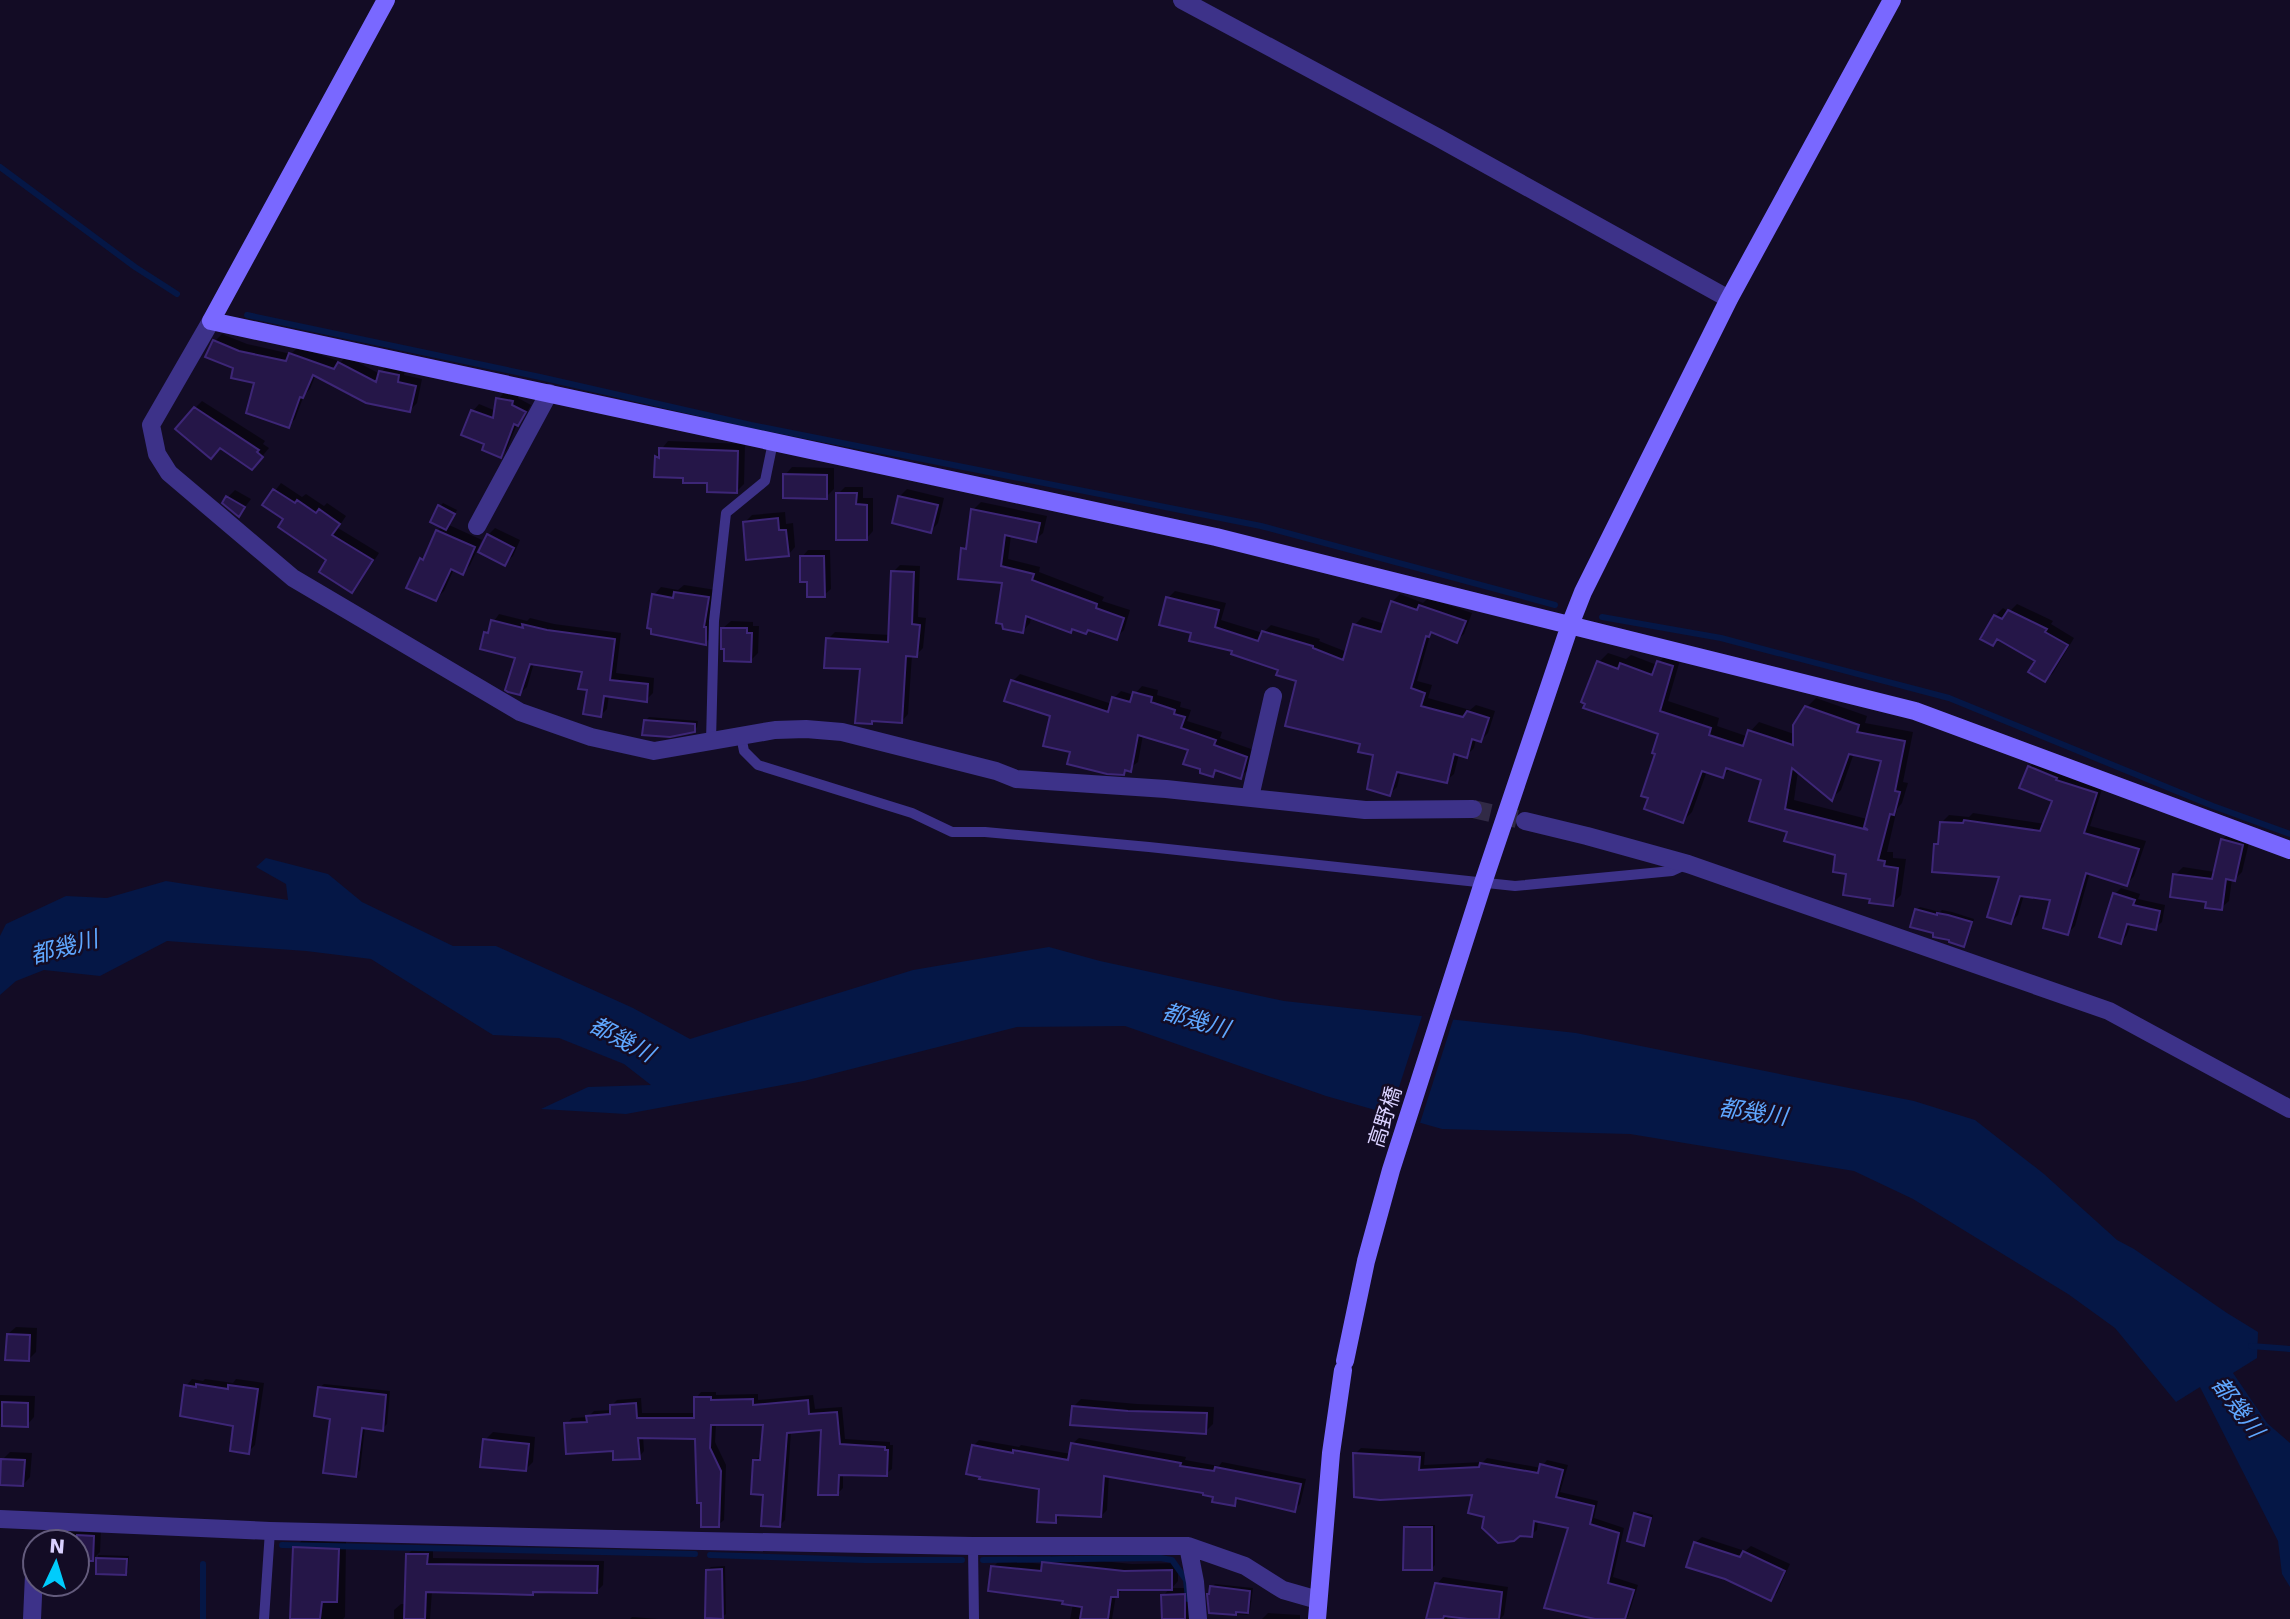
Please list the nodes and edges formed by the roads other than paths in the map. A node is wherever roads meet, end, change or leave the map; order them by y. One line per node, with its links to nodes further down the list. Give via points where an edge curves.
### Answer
1 (386, 0): 5 (street)
2 (1182, 0): 4 (street)
3 (1892, 0): 4 (street, 高野橋)
4 (1729, 299): 9 (street, 高野橋)
5 (211, 321): 6 (street); 12 (street, via 150,425 157,454 169,473 283,570 520,712 591,737 654,751)
6 (549, 393): 7 (street); 8 (street)
7 (773, 442): 9 (street, via 1216,537); 12 (lane, via 765,481 726,513 714,621)
8 (477, 526)
9 (1570, 625): 16 (street, via 1915,711); 18 (street, 高野橋)
10 (1273, 696): 13 (street)
11 (741, 736): 12 (street); 13 (street, via 775,730 842,732 1016,779); 18 (lane, via 744,751 758,765 912,813 952,832 1462,879)
12 (711, 741)
13 (1250, 797): 14 (street, via 1365,810)
14 (1473, 809)
15 (1525, 821): 17 (street)
16 (2290, 850)
17 (1688, 864): 18 (lane, via 1672,871); 19 (street, via 2109,1011)
18 (1482, 887): 27 (street, 高野橋, via 1366,1261 1331,1453)
19 (2290, 1109)
20 (0, 1519): 21 (street)
21 (36, 1520): 22 (street); 23 (street)
22 (36, 1528)
23 (270, 1531): 24 (street); 29 (lane)
24 (973, 1546): 25 (street); 30 (lane)
25 (1188, 1546): 27 (street, via 1245,1566 1283,1590); 31 (street)
26 (33, 1598): 28 (street)
27 (1318, 1600): 32 (street, 高野橋)
28 (32, 1619)
29 (264, 1619)
30 (974, 1619)
31 (1198, 1619)
32 (1317, 1619)

